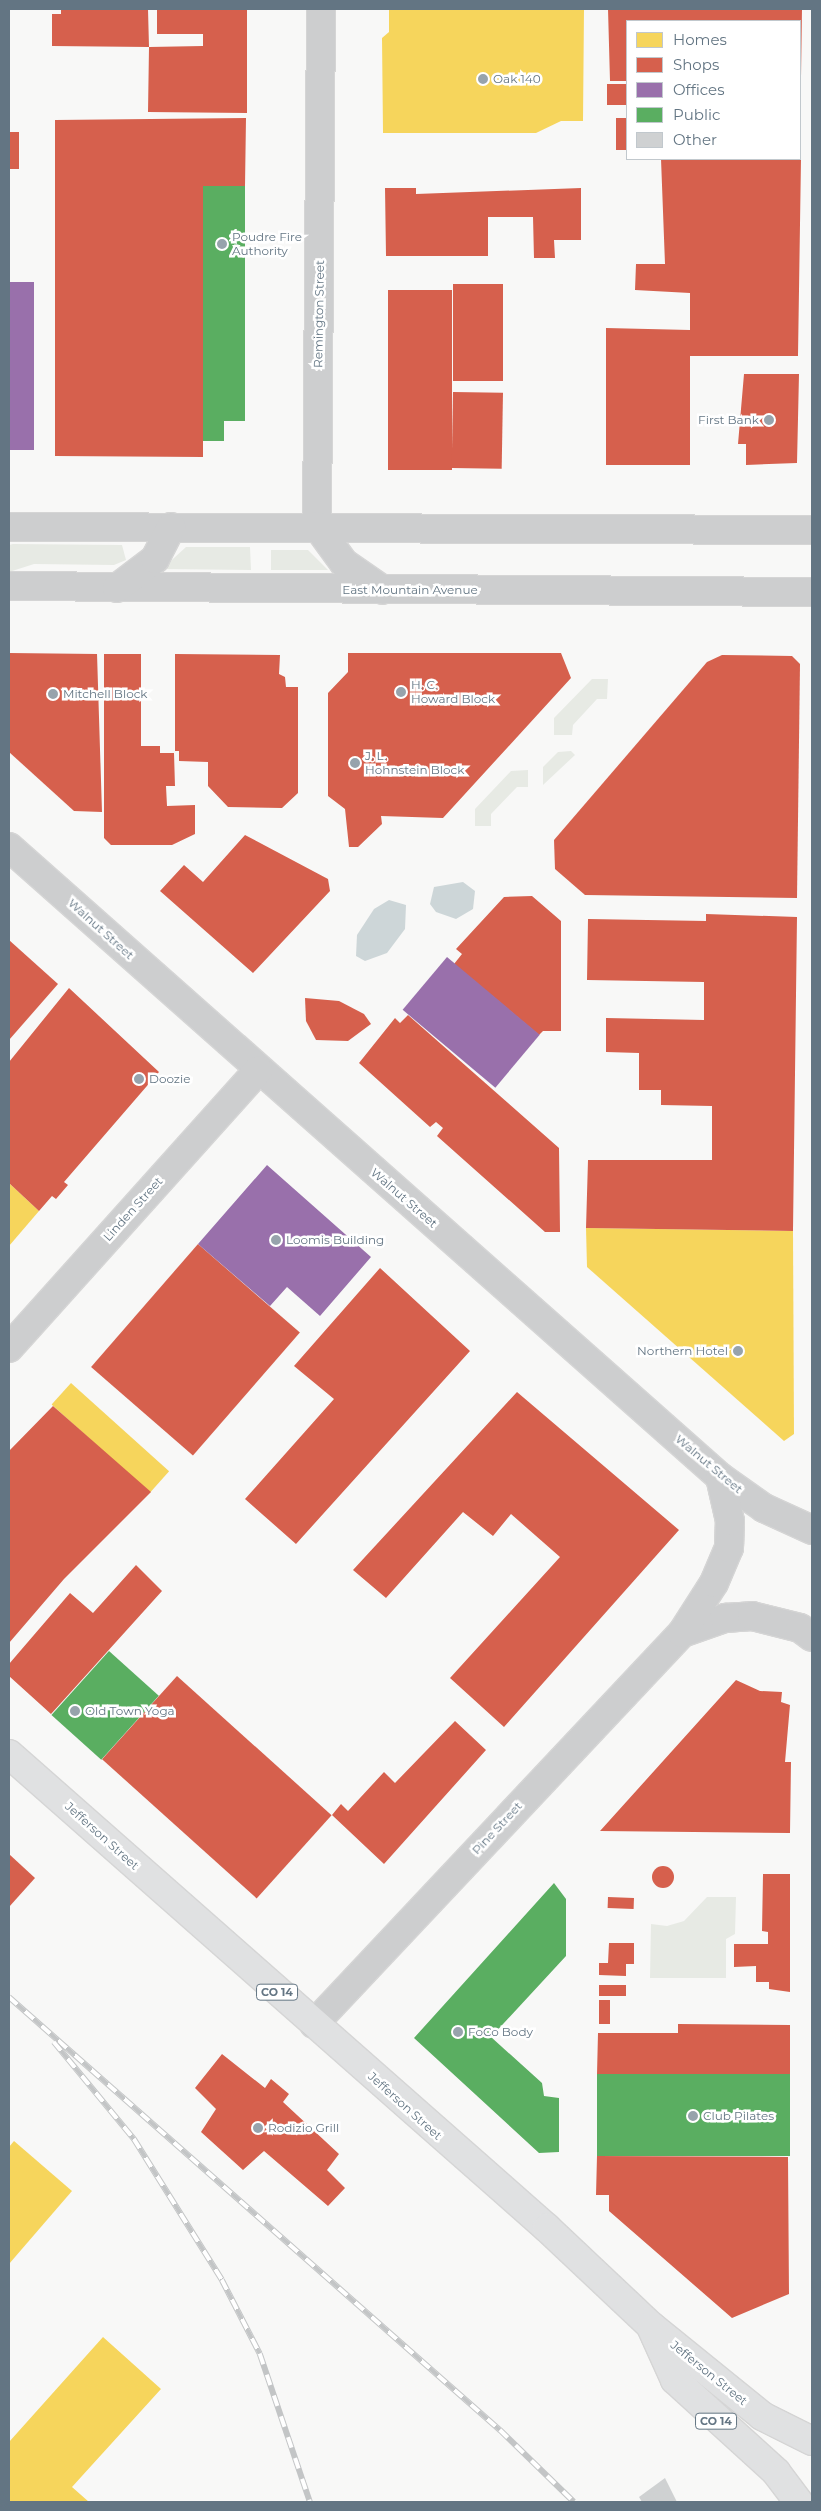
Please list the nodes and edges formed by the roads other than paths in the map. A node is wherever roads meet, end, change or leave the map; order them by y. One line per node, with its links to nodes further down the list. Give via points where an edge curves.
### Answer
1 (321, 9): 2 (street, Remington Street)
2 (317, 526): 4 (street); 5 (street); 8 (street, via 344,563)
3 (9, 527): 4 (street)
4 (171, 527): 7 (street, via 154,559)
5 (812, 530)
6 (9, 586): 7 (street, East Mountain Avenue)
7 (117, 588): 8 (street, East Mountain Avenue)
8 (383, 590): 9 (street, East Mountain Avenue)
9 (812, 592)
10 (9, 847): 11 (street, Walnut Street)
11 (258, 1070): 12 (street, Linden Street); 13 (street, Walnut Street)
12 (9, 1348)
13 (720, 1477): 14 (street, Walnut Street, via 764,1508); 15 (street, Pine Street, via 730,1521 729,1548 714,1583)
14 (812, 1530)
15 (682, 1633): 16 (street, Pine Street, via 725,1618 752,1616 800,1628); 18 (street, Pine Street)
16 (812, 1637)
17 (9, 1754): 18 (highway, Jefferson Street / CO 14)
18 (314, 2024): 19 (highway, Jefferson Street / CO 14)
19 (651, 2326): 20 (highway, Jefferson Street / CO 14, via 762,2416); 21 (highway, CO 14, via 675,2380 776,2472)
20 (812, 2441)
21 (799, 2502)

